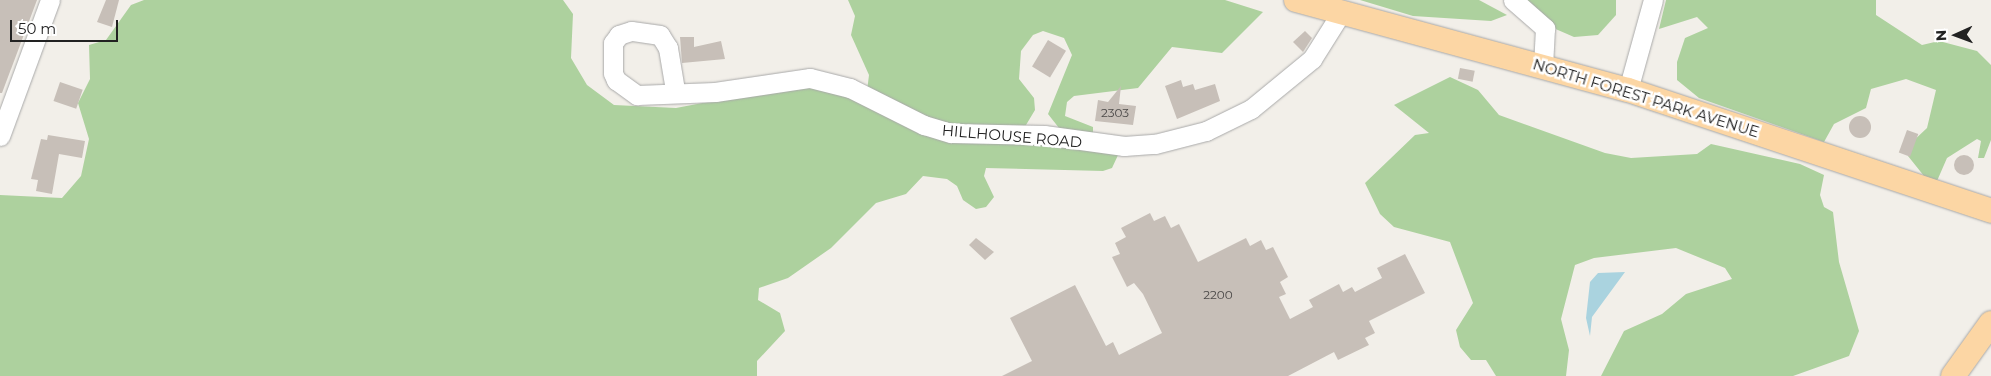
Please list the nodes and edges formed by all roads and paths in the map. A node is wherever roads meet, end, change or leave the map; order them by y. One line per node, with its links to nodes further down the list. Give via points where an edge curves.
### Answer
1 (50, 0): 9 (street)
2 (1296, 0): 5 (main road, NORTH FOREST PARK AVENUE)
3 (1513, 0): 6 (street, via 1545,28)
4 (1653, 0): 8 (street)
5 (1341, 13): 6 (main road, NORTH FOREST PARK AVENUE); 7 (street, HILLHOUSE ROAD, via 1312,59 1251,109 1206,132 1155,144 1114,146 1044,135 951,133 924,125 850,88 810,78 715,92)
6 (1543, 65): 8 (main road, NORTH FOREST PARK AVENUE)
7 (675, 90)
8 (1628, 90): 10 (main road, NORTH FOREST PARK AVENUE)
9 (0, 136)
10 (1987, 212)
11 (1991, 323): 12 (main road)
12 (1953, 376)

